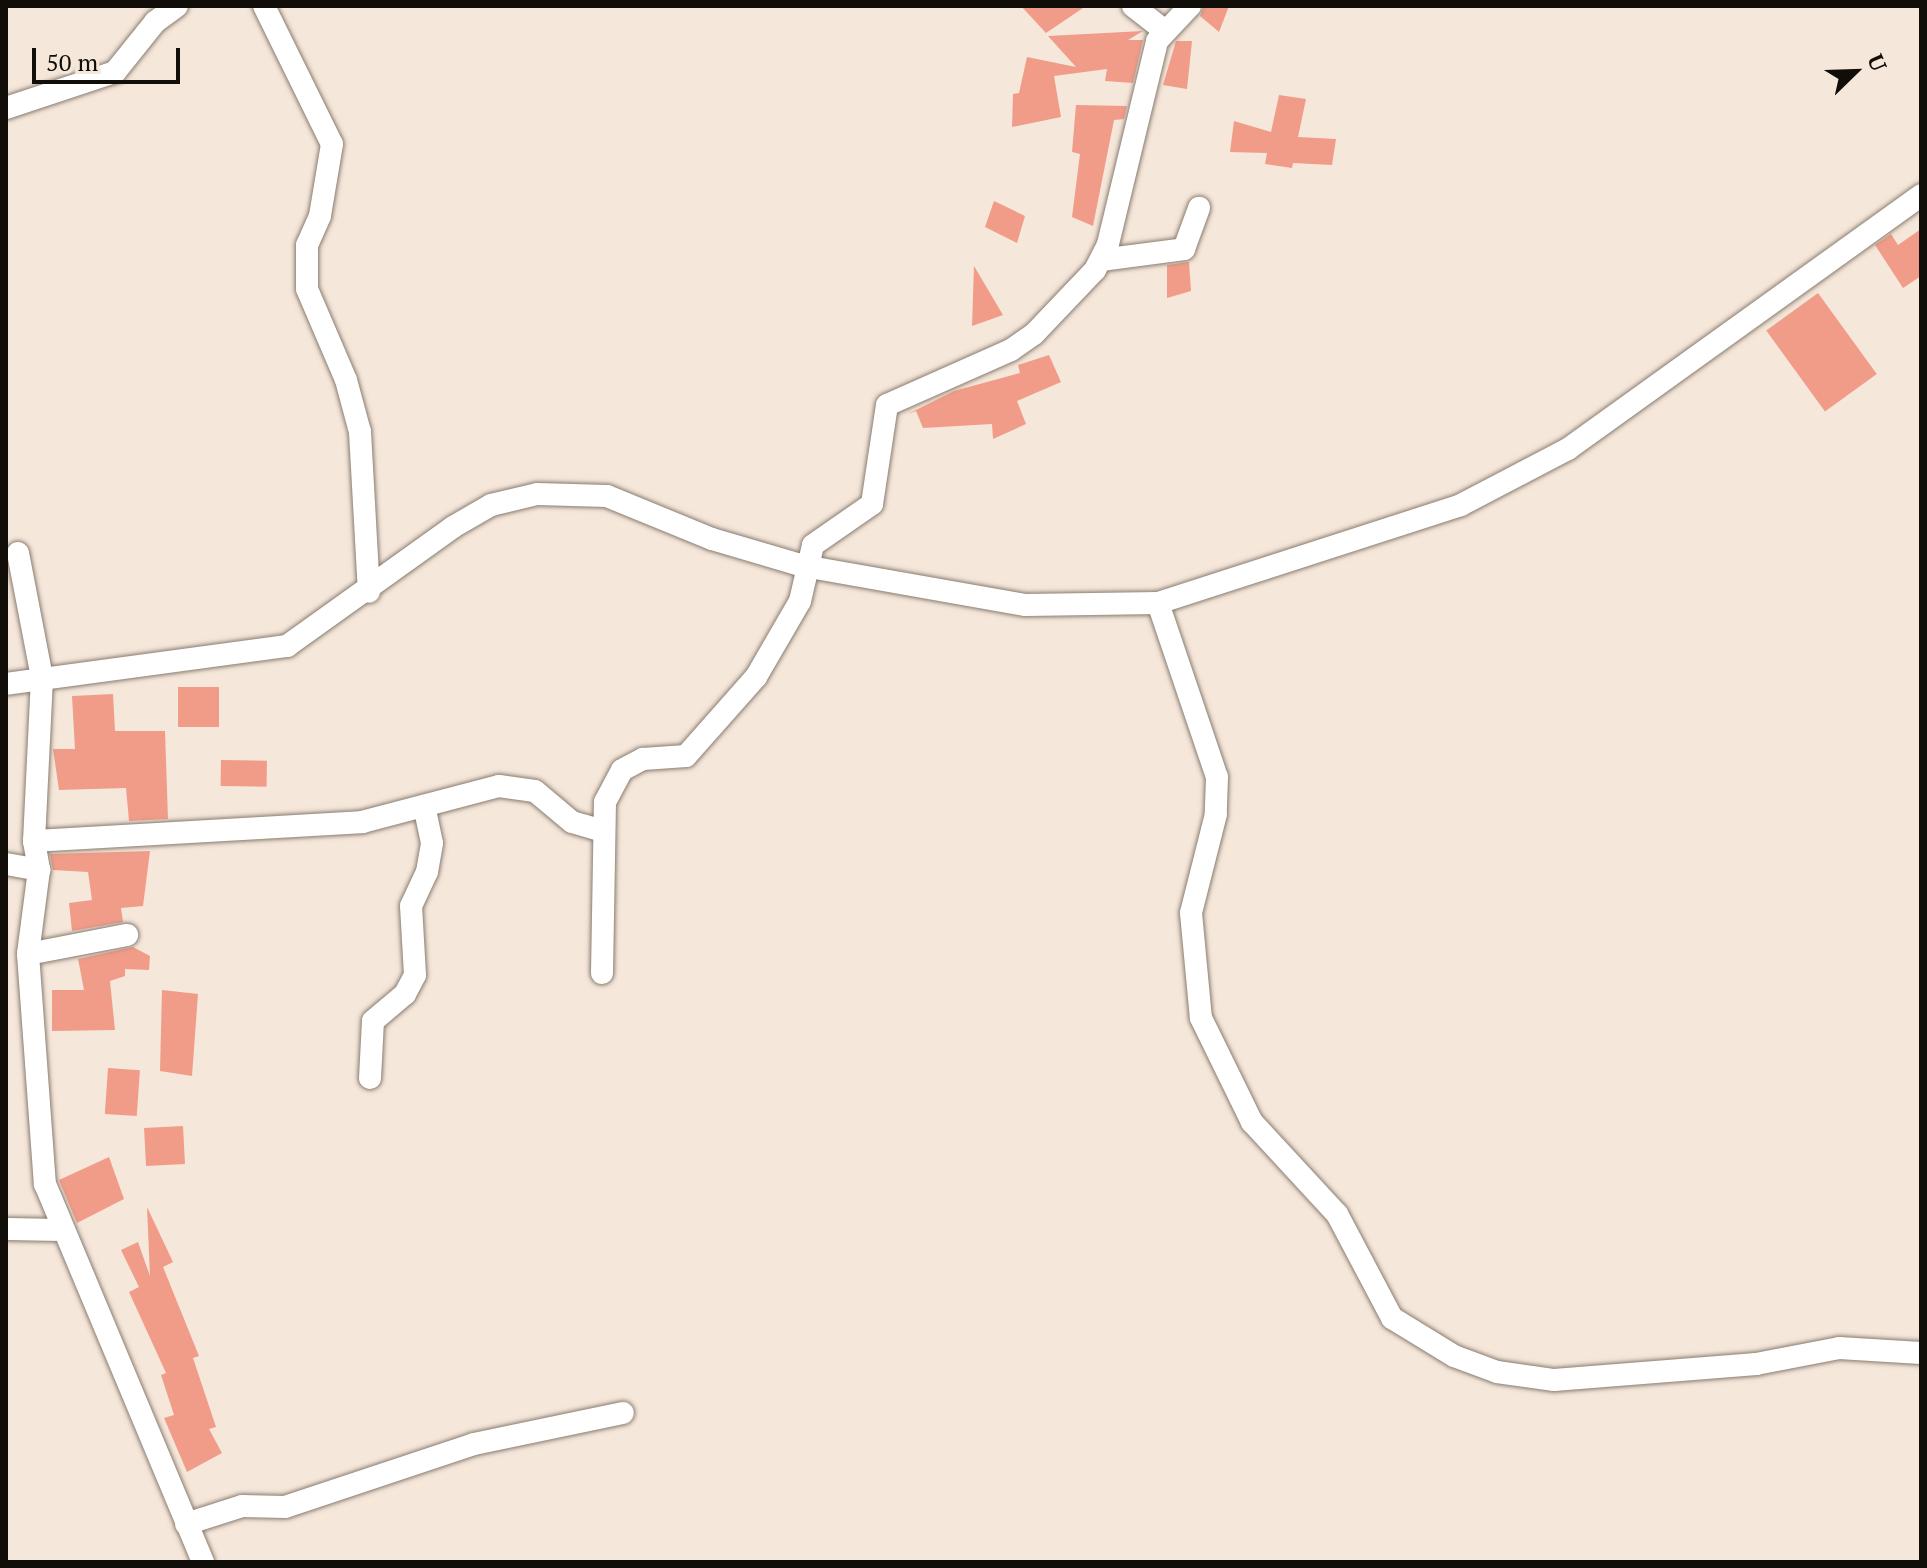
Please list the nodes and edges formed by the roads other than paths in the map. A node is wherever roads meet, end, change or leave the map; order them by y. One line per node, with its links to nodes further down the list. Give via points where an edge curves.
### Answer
1 (177, 6): 6 (street, via 155,22 115,72)
2 (264, 6): 12 (street, via 332,144 320,216 307,245 307,289 346,380 360,432)
3 (1133, 6): 5 (street)
4 (1190, 6): 5 (street)
5 (1164, 30): 9 (street)
6 (6, 108)
7 (1921, 195): 13 (street, via 1568,449 1461,505)
8 (1199, 208): 9 (street, via 1184,249)
9 (1101, 260): 11 (street, via 1034,334 887,405 872,504 813,545)
10 (18, 553): 14 (street)
11 (804, 566): 12 (street, via 712,539 607,496 548,493 474,515); 13 (street, via 1026,605); 17 (street, via 800,601 756,677 686,756 643,759 622,770 605,802)
12 (369, 592): 14 (street, via 279,649)
13 (1158, 603): 27 (street, via 1217,777 1216,814 1191,913 1201,1018 1252,1122 1337,1214 1392,1318 1454,1356 1497,1372 1554,1380 1756,1364 1839,1348)
14 (42, 678): 15 (street); 18 (street)
15 (6, 684)
16 (424, 806): 17 (street, via 479,787 517,787 535,791 572,822); 18 (street, via 362,822); 24 (street, via 432,843 427,872 411,906 415,975 405,994 373,1021)
17 (603, 831): 23 (street)
18 (34, 841): 20 (street)
19 (6, 864): 20 (street)
20 (39, 870): 22 (street)
21 (127, 935): 22 (street)
22 (28, 954): 26 (street, via 45,1184)
23 (602, 973)
24 (370, 1078)
25 (6, 1229): 26 (street)
26 (63, 1230): 29 (street)
27 (1921, 1353)
28 (623, 1413): 29 (street, via 474,1444 285,1507 242,1506)
29 (186, 1524): 30 (street)
30 (203, 1562)

